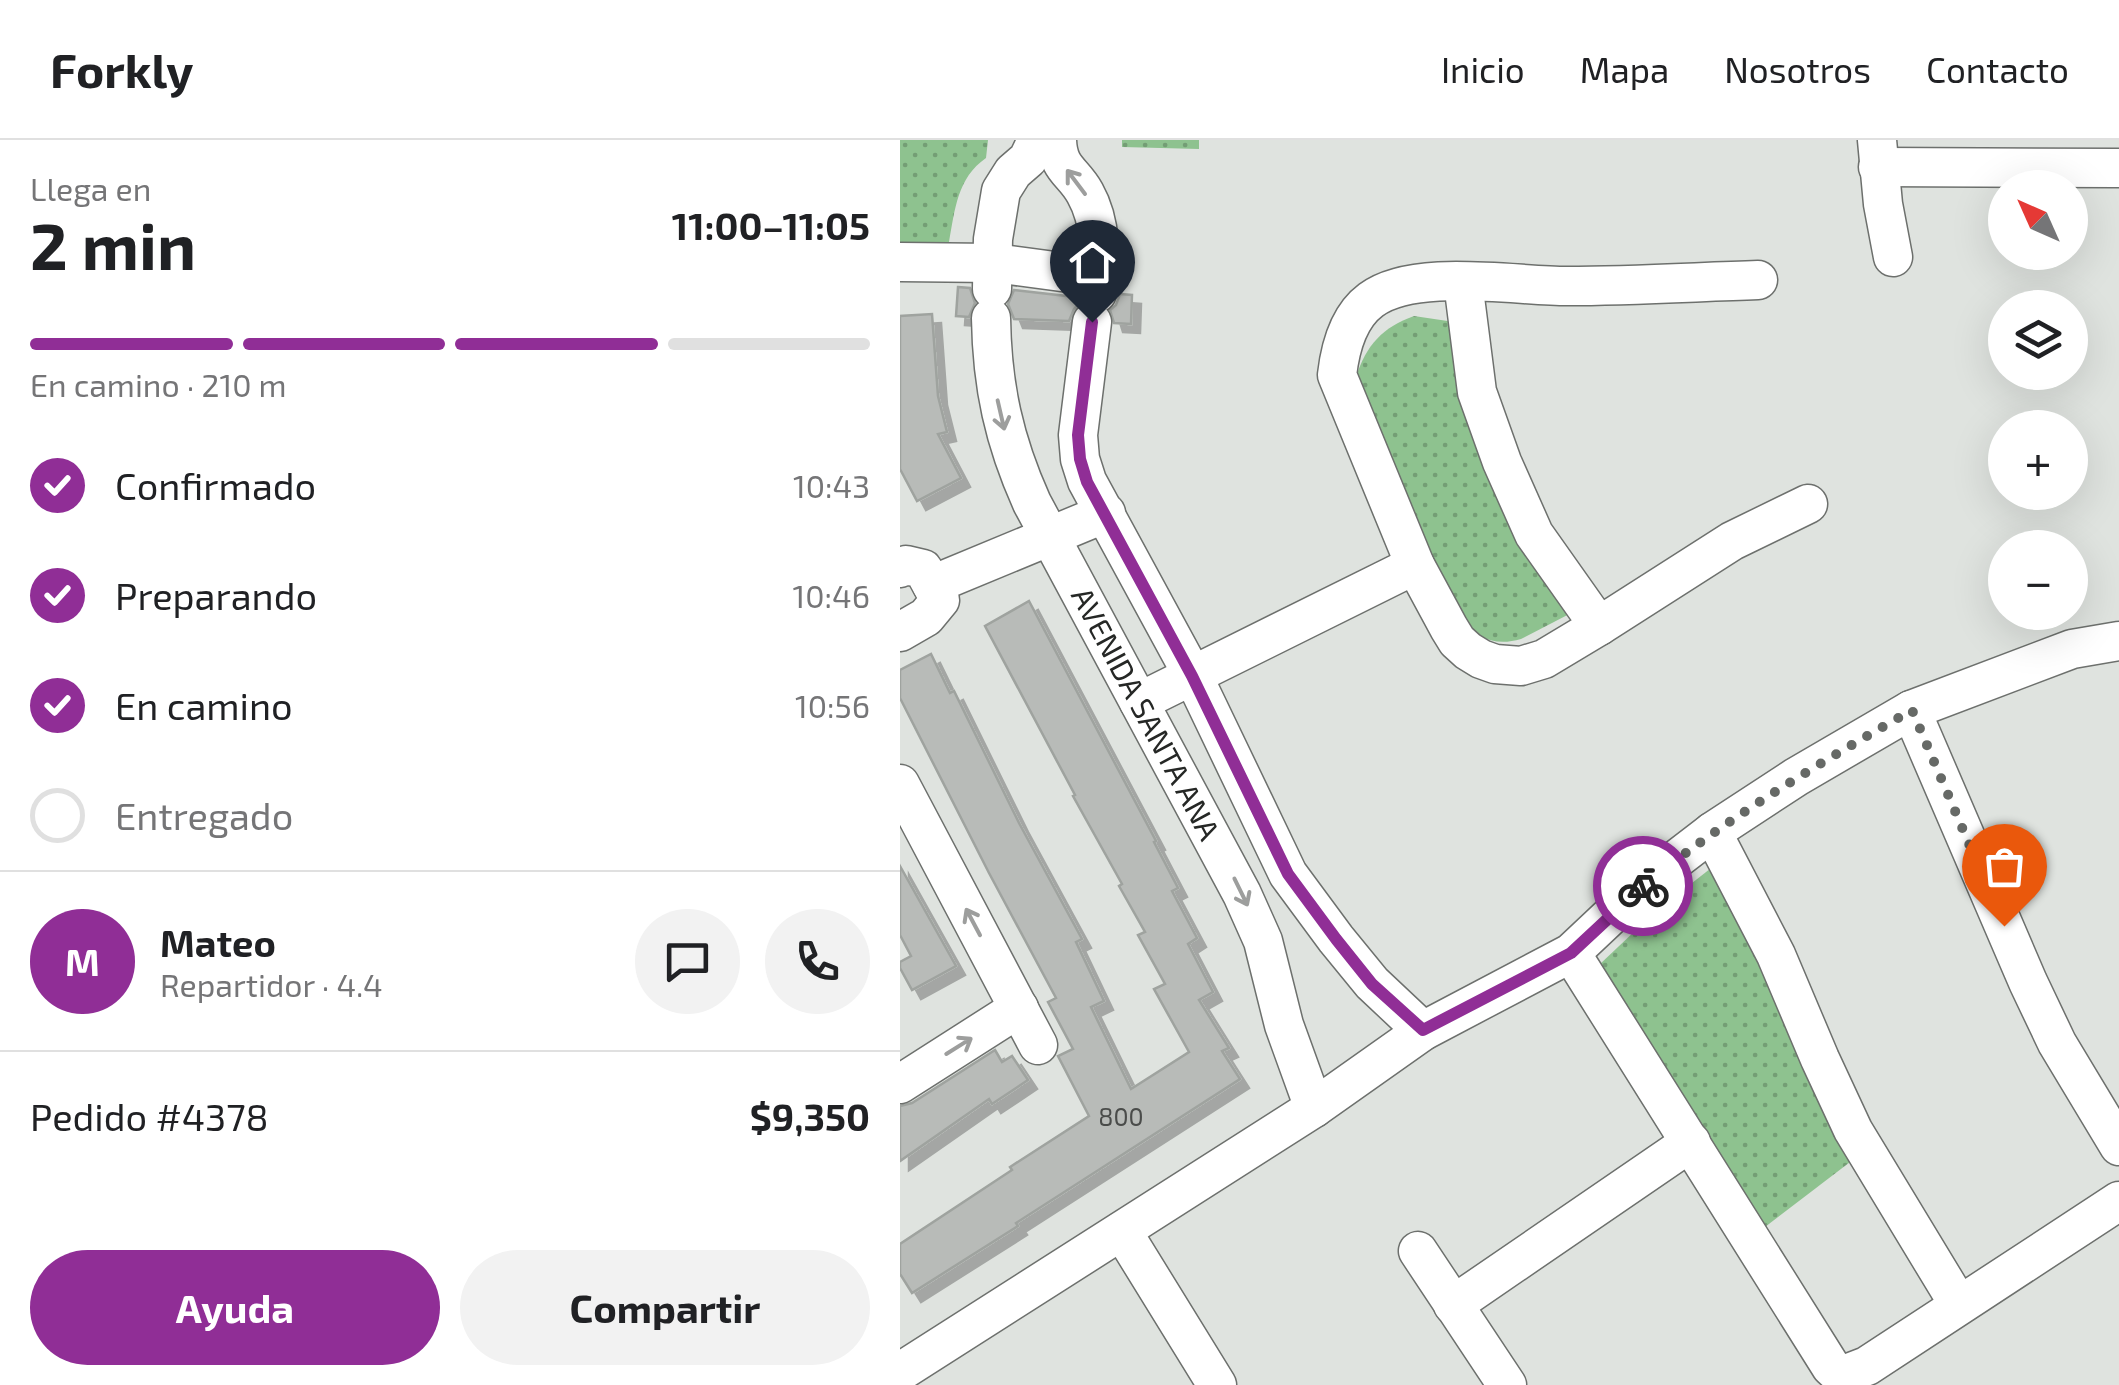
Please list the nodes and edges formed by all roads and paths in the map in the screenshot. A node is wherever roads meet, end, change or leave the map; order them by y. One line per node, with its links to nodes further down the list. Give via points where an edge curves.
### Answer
1 (1037, 140): 9 (street, AVENIDA SANTA ANA, via 1001,191)
2 (1057, 140): 10 (street, AVENIDA SANTA ANA, one-way to 2, via 1094,210 1058,158)
3 (1877, 154): 4 (street); 5 (street)
4 (2119, 168)
5 (1894, 257)
6 (900, 262): 9 (street)
7 (1758, 280): 8 (street)
8 (1463, 282): 14 (street, via 1406,284 1368,302 1339,355 1338,375); 16 (street, via 1477,392 1502,462 1534,534)
9 (993, 290): 10 (street); 13 (street, AVENIDA SANTA ANA, one-way to 13, via 996,393 1016,468)
10 (1096, 297): 12 (street, AVENIDA SANTA ANA, via 1078,435 1087,482)
11 (1808, 504): 16 (street, via 1732,541)
12 (1106, 513): 13 (street); 19 (street, AVENIDA SANTA ANA)
13 (1050, 537): 15 (street); 20 (street, AVENIDA SANTA ANA)
14 (1415, 565): 16 (street, via 1457,641 1495,664 1532,663); 19 (street)
15 (916, 577): 17 (street, via 940,600)
16 (1599, 626)
17 (900, 632)
18 (2119, 641): 21 (street, via 2072,648)
19 (1192, 676): 20 (street); 26 (street, AVENIDA SANTA ANA, via 1288,874 1372,984)
20 (1139, 702): 29 (street, AVENIDA SANTA ANA, one-way to 29, via 1264,941)
21 (1912, 710): 23 (street); 31 (street, via 2057,1044)
22 (900, 784): 25 (street, one-way to 22)
23 (1712, 832): 24 (street); 36 (street, via 1776,954 1853,1130)
24 (1571, 953): 26 (street); 30 (street)
25 (1018, 1008): 27 (street); 28 (street, one-way to 25)
26 (1423, 1030): 29 (street)
27 (1038, 1045)
28 (900, 1084)
29 (1314, 1108): 33 (street)
30 (1692, 1142): 35 (street); 38 (street)
31 (2119, 1146)
32 (2119, 1201): 36 (street)
33 (1122, 1231): 37 (street); 39 (street)
34 (1418, 1252): 35 (street)
35 (1453, 1305): 40 (street)
36 (1960, 1306): 38 (street)
37 (900, 1372)
38 (1834, 1380)
39 (1217, 1385)
40 (1506, 1385)

